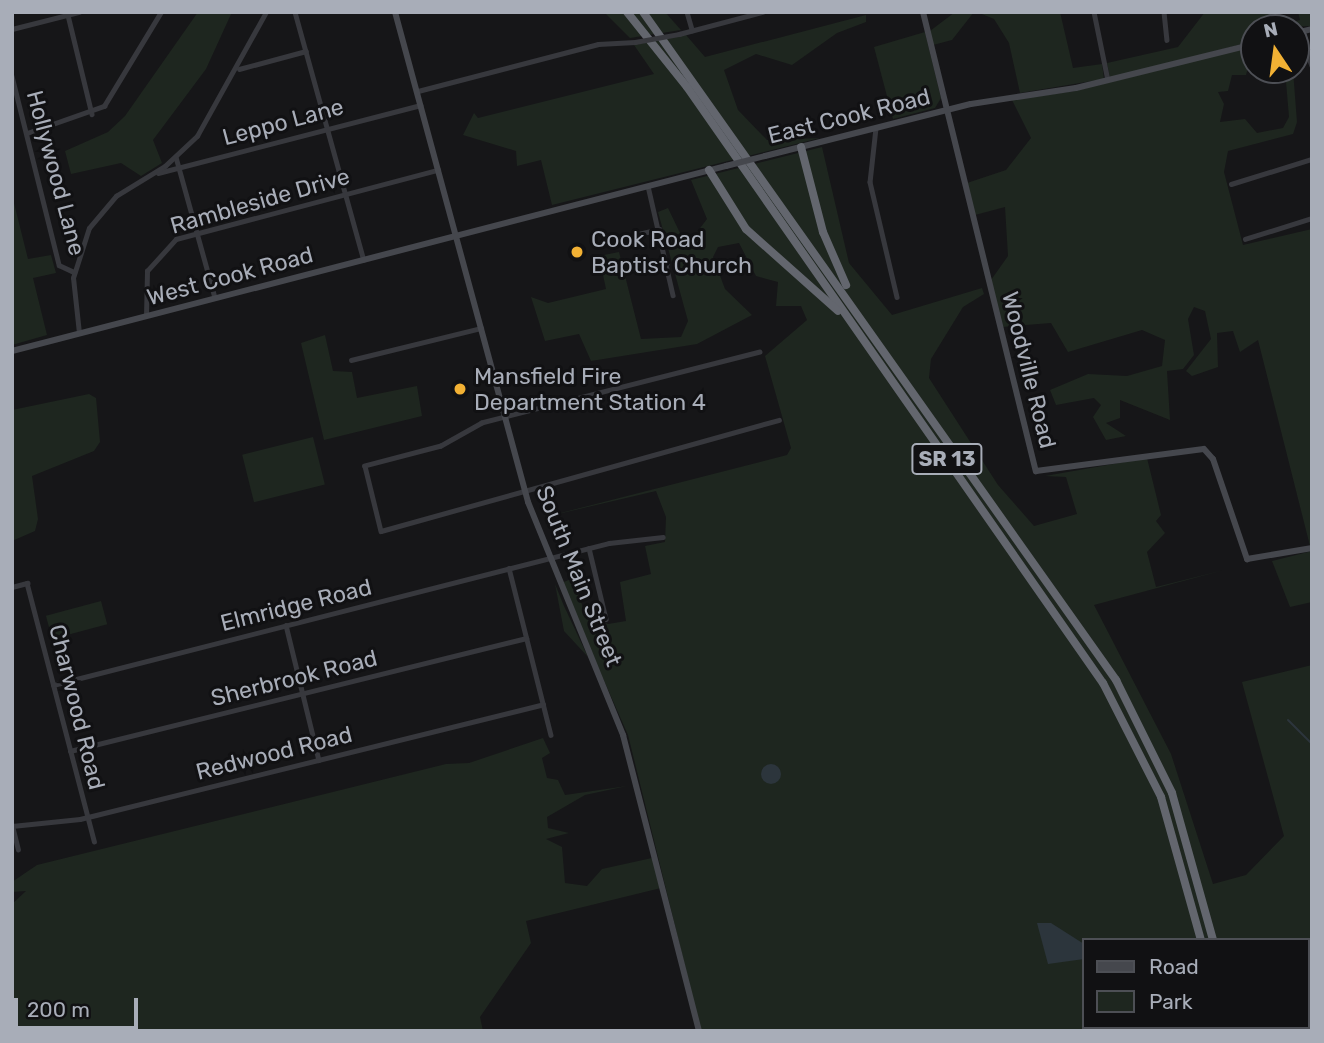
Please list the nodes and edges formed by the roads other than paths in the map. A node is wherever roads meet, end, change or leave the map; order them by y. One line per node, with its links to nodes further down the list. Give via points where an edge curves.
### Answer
1 (79, 12): 13 (street)
2 (161, 12): 25 (street, via 110,99)
3 (266, 12): 19 (street)
4 (295, 12): 18 (street)
5 (395, 12): 22 (street, South Main Street)
6 (627, 12): 59 (highway, SR 13)
7 (643, 12): 54 (highway, SR 13)
8 (687, 12): 15 (street)
9 (762, 12): 15 (street)
10 (923, 12): 24 (street, Woodville Road)
11 (1094, 12): 21 (street)
12 (1164, 12): 16 (street)
13 (68, 15): 14 (street); 25 (street)
14 (12, 29)
15 (692, 30): 22 (street, bridge, via 598,44)
16 (1167, 40)
17 (1240, 47): 21 (street, East Cook Road)
18 (306, 51): 19 (street); 27 (street)
19 (238, 69): 30 (street, via 203,128)
20 (12, 76): 28 (street, Hollywood Lane)
21 (1108, 80): 24 (street, East Cook Road)
22 (418, 90): 23 (street, South Main Street)
23 (421, 104): 27 (street, Leppo Lane); 33 (street, South Main Street)
24 (946, 109): 26 (street, East Cook Road); 65 (street, Woodville Road, via 1036,471 1204,449 1213,459 1247,559 1261,561)
25 (92, 114): 28 (street)
26 (876, 128): 29 (street, East Cook Road); 50 (street, via 870,182)
27 (328, 129): 32 (street, Leppo Lane); 38 (street)
28 (27, 133): 48 (street, Hollywood Lane, via 59,265)
29 (801, 147): 34 (street, East Cook Road, bridge); 54 (highway, via 829,249)
30 (176, 157): 32 (street); 35 (street)
31 (1312, 159): 36 (street)
32 (180, 167): 35 (street, Leppo Lane); 41 (street)
33 (439, 170): 38 (street, Rambleside Drive); 42 (street, South Main Street)
34 (709, 170): 37 (street, East Cook Road); 59 (highway, via 746,229 827,298)
35 (153, 174): 48 (street, via 105,207 86,236)
36 (1231, 184)
37 (648, 186): 40 (street); 42 (street, East Cook Road)
38 (346, 194): 41 (street, Rambleside Drive); 45 (street)
39 (1312, 218): 44 (street)
40 (659, 229): 43 (street); 46 (street)
41 (198, 232): 51 (street); 52 (street, Rambleside Drive, via 166,245 149,265 143,288)
42 (456, 235): 45 (street, West Cook Road); 53 (street, South Main Street)
43 (634, 235)
44 (1244, 239)
45 (364, 260): 51 (street, West Cook Road)
46 (667, 263): 47 (street); 49 (street)
47 (638, 271)
48 (74, 272): 55 (street)
49 (673, 295)
50 (897, 297)
51 (215, 298): 52 (street, West Cook Road)
52 (146, 316): 55 (street, West Cook Road)
53 (481, 328): 58 (street); 60 (street, South Main Street)
54 (874, 333): 83 (highway, SR 13, via 1135,713 1183,822)
55 (79, 334): 56 (street, West Cook Road)
56 (12, 351)
57 (760, 352): 60 (street)
58 (351, 360)
59 (895, 385): 82 (highway, SR 13, via 1121,712 1169,818)
60 (505, 417): 62 (street, South Main Street); 62 (street, via 441,446 365,466 381,531)
61 (779, 420): 62 (street)
62 (524, 486): 66 (street, South Main Street)
63 (663, 537): 64 (street, Elmridge Road)
64 (589, 548): 66 (street, Elmridge Road); 69 (street)
65 (1312, 548)
66 (548, 558): 67 (street, Elmridge Road); 84 (street, South Main Street, via 623,735)
67 (509, 568): 70 (street, Elmridge Road); 71 (street)
68 (12, 587): 72 (street, Charwood Road, via 27,583)
69 (606, 619)
70 (286, 625): 72 (street, Elmridge Road); 73 (street)
71 (526, 638): 73 (street, Sherbrook Road); 74 (street)
72 (53, 685): 76 (street, Charwood Road)
73 (303, 694): 76 (street, Sherbrook Road); 77 (street)
74 (543, 704): 75 (street); 77 (street, Redwood Road)
75 (551, 735)
76 (70, 751): 78 (street, Charwood Road)
77 (319, 760): 78 (street, Redwood Road)
78 (87, 817): 79 (street, Redwood Road); 80 (street, Charwood Road)
79 (12, 826): 81 (street)
80 (94, 841)
81 (18, 850)
82 (1200, 938)
83 (1212, 938)
84 (699, 1031)

